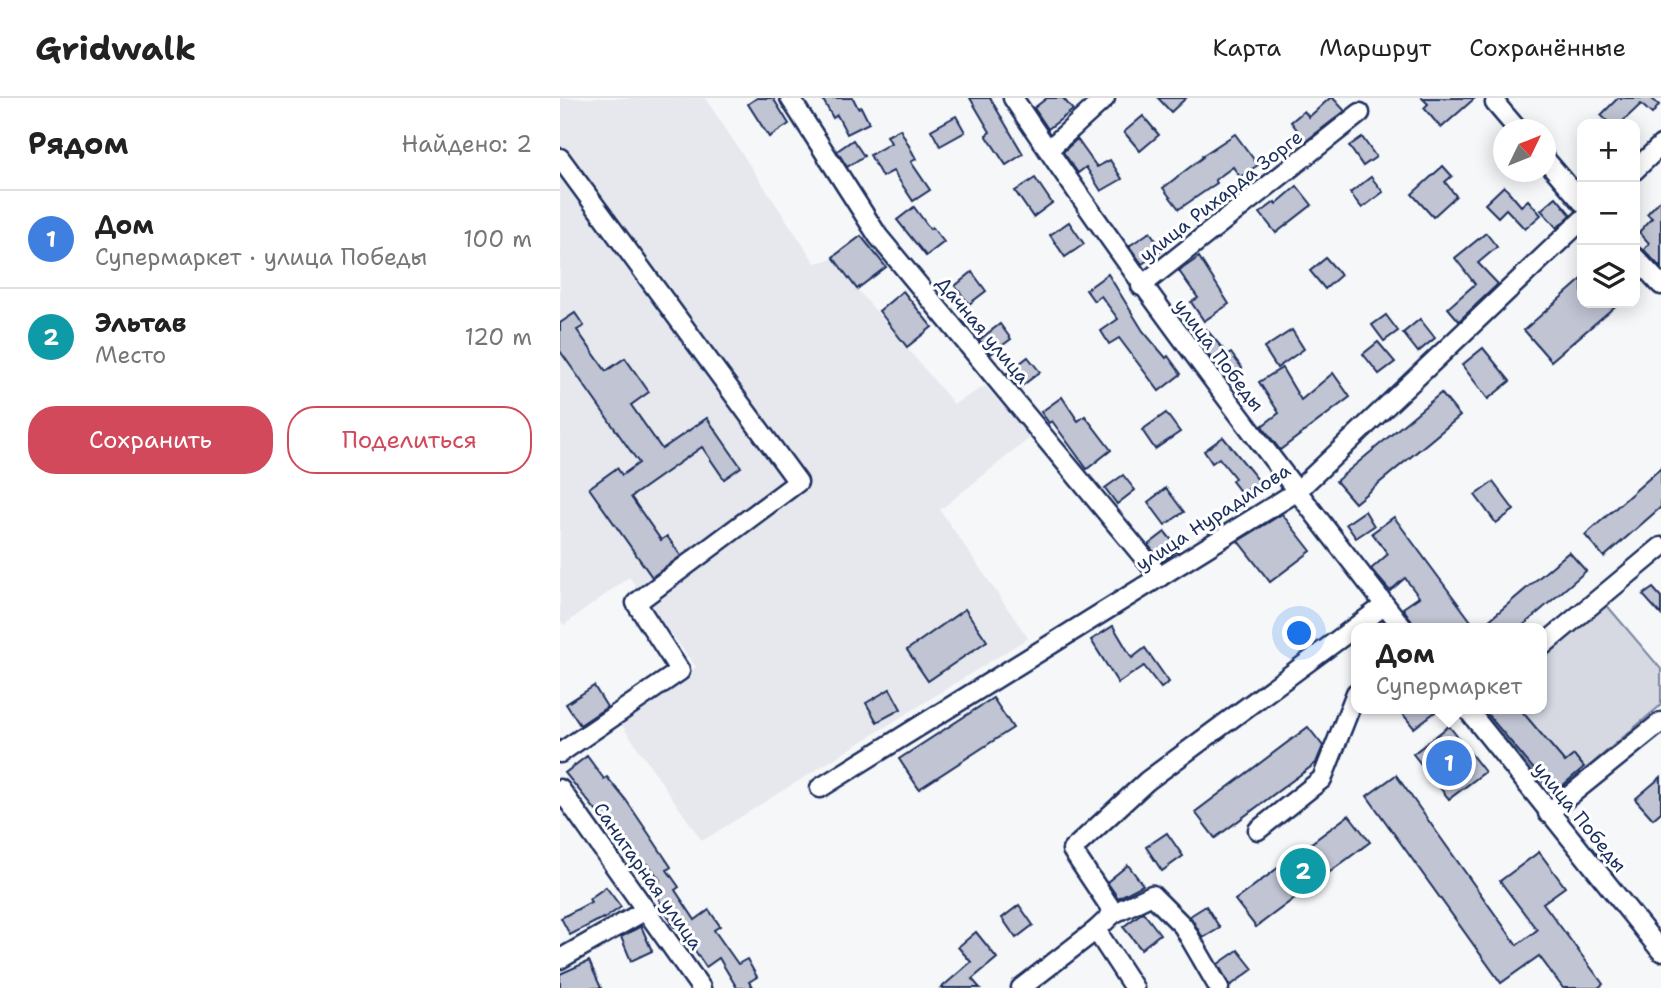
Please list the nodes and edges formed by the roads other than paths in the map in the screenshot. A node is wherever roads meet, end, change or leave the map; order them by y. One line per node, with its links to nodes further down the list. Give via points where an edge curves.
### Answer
1 (790, 98): 19 (street, Дачная улица, via 878,236)
2 (1013, 98): 8 (street, улица Победы)
3 (1105, 98): 8 (street)
4 (1497, 98): 6 (street, via 1495,103)
5 (1360, 113): 16 (street, улица Рихарда Зорге)
6 (1509, 119)
7 (1661, 145): 10 (street)
8 (1048, 150): 16 (street, улица Победы)
9 (560, 158): 28 (street, via 798,482 636,603 680,671)
10 (1640, 165)
11 (1556, 172): 12 (street)
12 (1577, 196)
13 (1577, 225): 17 (street, улица Нурадилова)
14 (1640, 262): 15 (street)
15 (1661, 285)
16 (1141, 286): 17 (street, улица Победы)
17 (1296, 492): 19 (street, улица Нурадилова); 20 (street, улица Победы)
18 (1661, 547): 24 (street)
19 (1160, 577): 29 (street, улица Нурадилова)
20 (1385, 605): 21 (street); 22 (street, улица Победы)
21 (1361, 623)
22 (1399, 623)
23 (1351, 630): 34 (street, via 1147,781 1072,850)
24 (1547, 642)
25 (1351, 706): 32 (street, via 1322,779)
26 (1470, 714): 31 (street, улица Победы)
27 (1661, 722): 31 (street)
28 (560, 752)
29 (820, 788)
30 (560, 789): 33 (street, Санитарная улица)
31 (1548, 813): 36 (street, улица Победы)
32 (1258, 830)
33 (646, 910): 37 (street); 38 (street, Санитарная улица)
34 (1114, 913): 35 (street); 41 (street, via 1152,895 1183,926)
35 (1096, 930): 39 (street); 40 (street)
36 (1661, 951)
37 (560, 959)
38 (701, 988)
39 (1021, 988)
40 (1134, 988)
41 (1219, 988)

